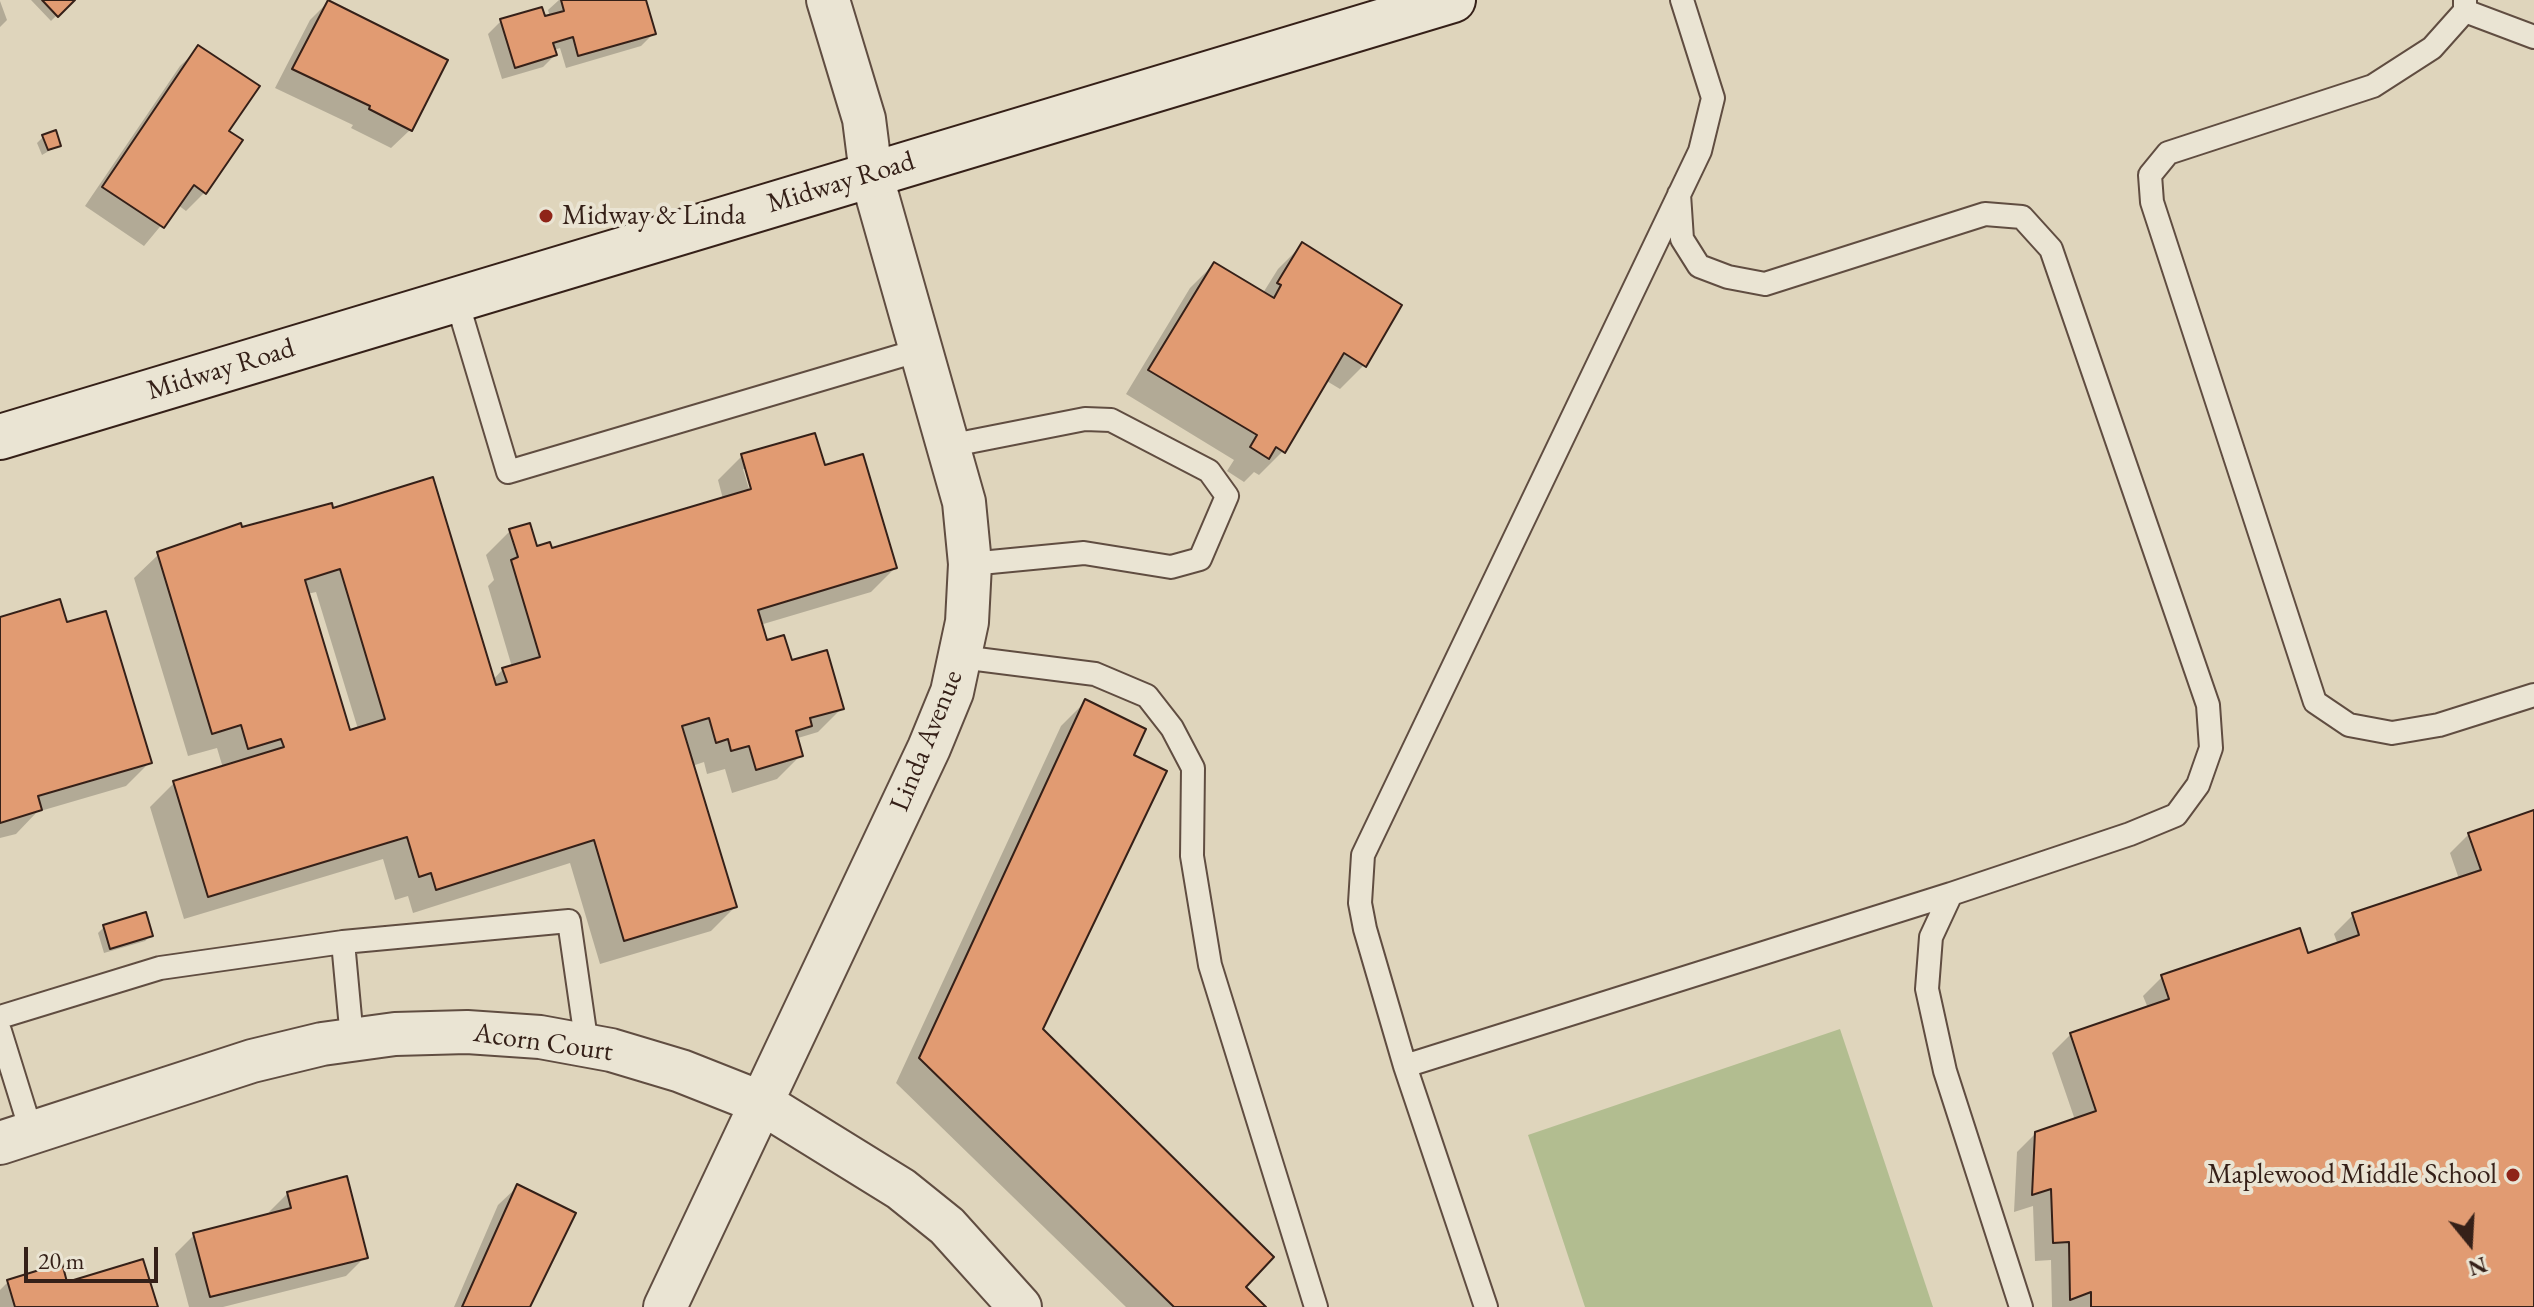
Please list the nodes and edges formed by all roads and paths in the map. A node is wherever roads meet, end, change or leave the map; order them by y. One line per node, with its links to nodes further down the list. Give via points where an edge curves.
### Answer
1 (828, 0): 6 (street, Linda Avenue, via 864,119)
2 (1453, 0): 6 (main road, Midway Road)
3 (1682, 0): 7 (lane, via 1713,98 1700,151)
4 (2465, 6): 5 (lane); 14 (lane, via 2432,48 2373,86 2168,153 2150,175 2152,202 2315,702 2349,725 2392,733 2439,725)
5 (2534, 37)
6 (871, 174): 8 (main road, Midway Road); 9 (street, Linda Avenue)
7 (1679, 194): 15 (lane, via 1682,239 1699,266 1765,284 1985,214 2022,217 2051,249 2208,705 2211,748 2198,785 2176,815); 21 (lane, via 1363,855 1360,903)
8 (456, 298): 9 (lane, via 508,472); 10 (main road, Midway Road)
9 (920, 350): 11 (street, Linda Avenue)
10 (0, 437)
11 (948, 446): 12 (street, Linda Avenue, via 964,502); 12 (lane, via 1085,419 1111,420 1209,471 1227,496 1200,559 1171,567 1084,553)
12 (970, 564): 13 (street, Linda Avenue)
13 (961, 657): 22 (street, Linda Avenue, via 929,748); 26 (lane, via 1095,674 1147,696 1172,728 1193,768 1192,856 1210,965)
14 (2534, 695)
15 (1951, 894): 21 (lane); 28 (lane, via 1931,937 1927,989 1945,1071)
16 (343, 942): 17 (lane, via 160,968); 19 (lane); 20 (lane, via 569,921)
17 (0, 1017)
18 (0, 1031): 23 (lane)
19 (352, 1039): 20 (street, Acorn Court, via 467,1032); 23 (street, Acorn Court, via 252,1061)
20 (587, 1046): 22 (street, Acorn Court, via 681,1071)
21 (1405, 1066): 27 (lane)
22 (762, 1103): 24 (street, Linda Avenue); 25 (street, Acorn Court, via 901,1189 947,1226)
23 (16, 1139)
24 (665, 1307)
25 (1020, 1307)
26 (1316, 1307)
27 (1486, 1307)
28 (2021, 1307)

